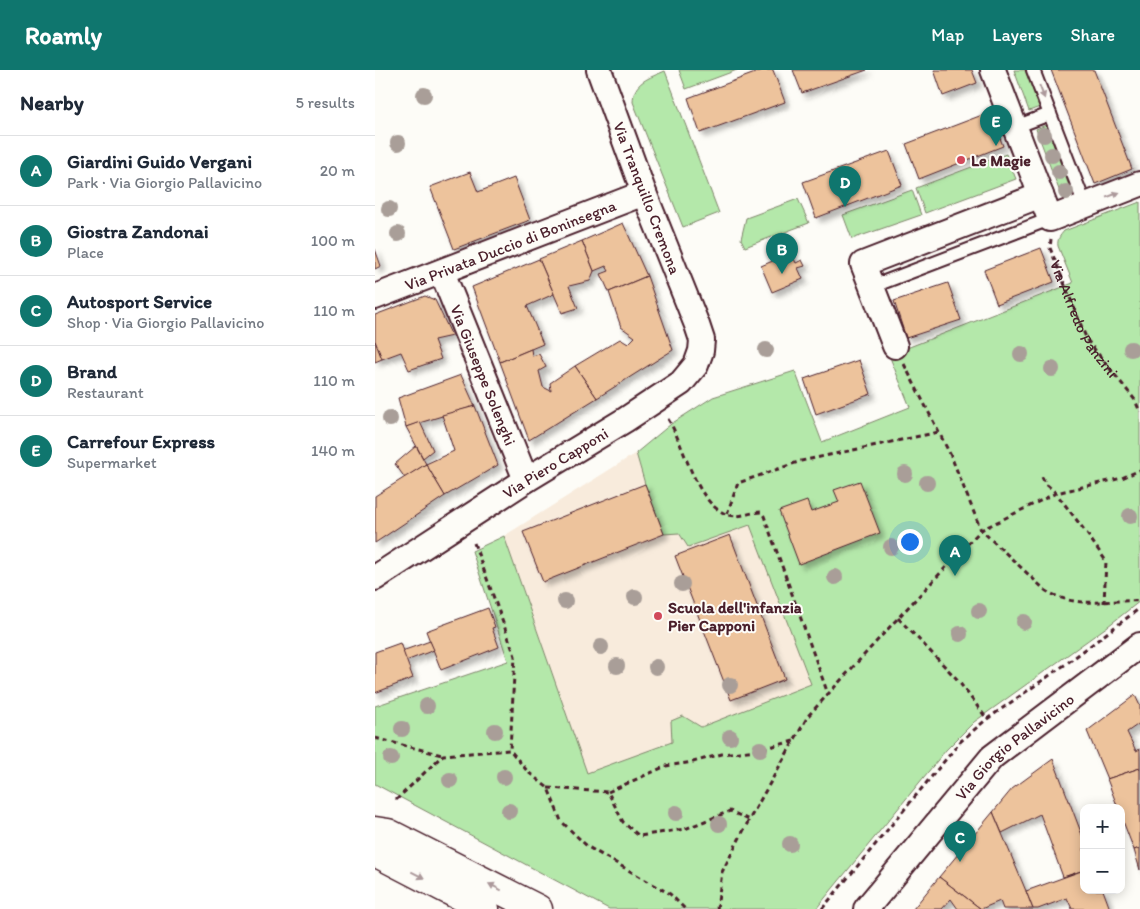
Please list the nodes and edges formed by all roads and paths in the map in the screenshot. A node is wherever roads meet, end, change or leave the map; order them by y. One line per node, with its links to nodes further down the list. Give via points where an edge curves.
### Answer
1 (993, 70): 5 (street)
2 (1033, 70): 4 (lane, one-way to 4)
3 (606, 72): 7 (street, Via Tranquillo Cremona)
4 (1050, 114): 5 (lane); 9 (lane)
5 (1015, 127): 8 (street)
6 (1140, 184): 9 (street, one-way to 6)
7 (645, 193): 13 (street, Via Privata Duccio di Boninsegna); 16 (street, Via Tranquillo Cremona)
8 (1041, 195): 10 (street); 11 (street)
9 (1085, 205): 10 (street)
10 (1051, 227): 12 (lane); 18 (path, Via Alfredo Panzini, via 1050,248 1087,340 1135,400)
11 (951, 230): 12 (lane); 14 (street, via 863,264)
12 (959, 254): 14 (lane)
13 (442, 272): 15 (street, Via Privata Duccio di Boninsegna); 23 (street, Via Giuseppe Solenghi)
14 (871, 287): 17 (street)
15 (375, 297)
16 (697, 326): 23 (street, Via Piero Capponi, via 701,351 693,370 681,383)
17 (895, 346): 20 (path)
18 (1140, 412)
19 (668, 420): 25 (path, via 703,493)
20 (939, 432): 25 (path, via 801,461 738,483); 26 (path)
21 (1140, 470): 24 (path, via 1122,478)
22 (1042, 477): 24 (path)
23 (526, 480): 28 (street, Via Piero Capponi)
24 (1056, 493): 26 (path); 30 (path, via 1106,561)
25 (727, 514): 33 (path, via 744,516 761,512 764,516)
26 (981, 530): 30 (path, via 1055,597 1079,603); 31 (path)
27 (474, 543): 37 (path, via 515,656)
28 (375, 578)
29 (1140, 601): 30 (path)
30 (1103, 603)
31 (898, 618): 33 (path); 34 (path, via 956,678)
32 (1140, 645): 49 (street, Via Giorgio Pallavicino, via 992,757)
33 (828, 694): 36 (path, via 808,716)
34 (987, 719)
35 (375, 738): 38 (path)
36 (794, 741): 40 (path, via 666,766); 42 (path)
37 (510, 750): 38 (path); 39 (path)
38 (443, 755): 41 (path)
39 (547, 788): 40 (path); 47 (path, via 561,821 588,847 670,894)
40 (608, 792): 42 (path, via 623,822 639,836 685,829 730,811)
41 (396, 800)
42 (749, 820): 48 (path, via 722,872)
43 (375, 831): 46 (main road, one-way to 43, via 388,833)
44 (375, 852): 45 (main road, one-way to 45)
45 (485, 909)
46 (538, 909)
47 (685, 909)
48 (717, 909)
49 (867, 909)

